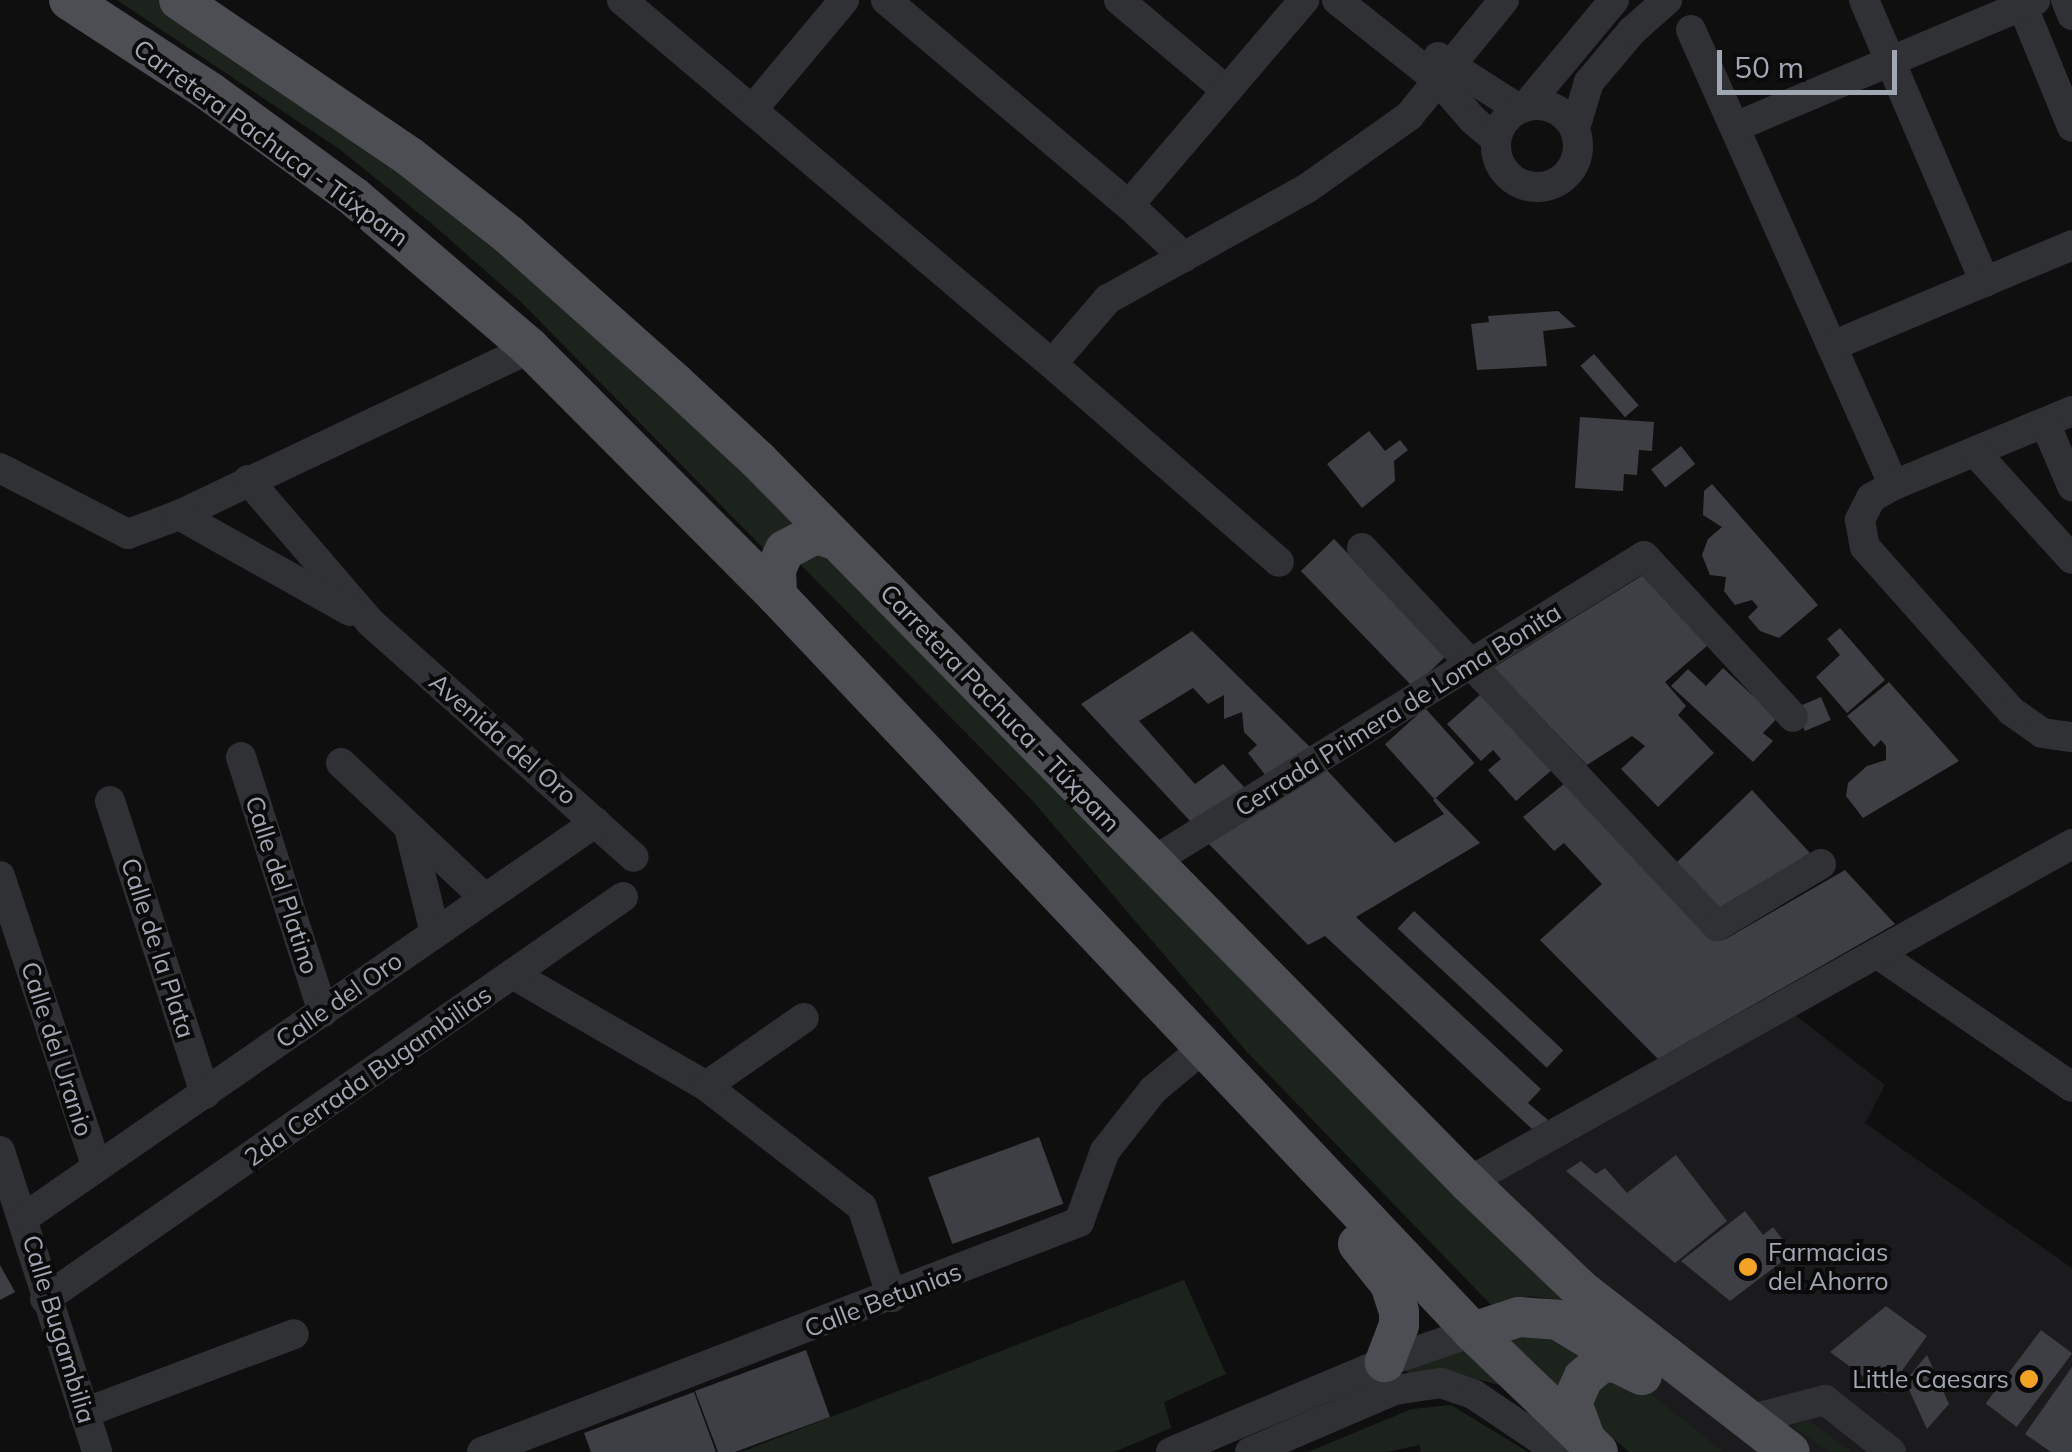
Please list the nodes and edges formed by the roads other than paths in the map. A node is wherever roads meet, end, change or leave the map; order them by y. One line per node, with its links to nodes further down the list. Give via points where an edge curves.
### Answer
1 (69, 0): 32 (main road, Carretera Pachuca - Túxpam, via 354,196)
2 (180, 0): 41 (main road, Carretera Pachuca - Túxpam, via 410,157 509,235 702,408)
3 (622, 0): 22 (street)
4 (844, 0): 22 (street)
5 (886, 0): 27 (street)
6 (1119, 0): 20 (street)
7 (1304, 0): 20 (street)
8 (1338, 0): 19 (street)
9 (1369, 0): 19 (street)
10 (1504, 0): 19 (street)
11 (1614, 0): 21 (street)
12 (1667, 0): 25 (street, via 1588,82)
13 (1864, 0): 18 (street)
14 (2066, 0): 16 (street)
15 (2026, 2): 18 (street); 24 (street)
16 (2072, 16)
17 (1691, 30): 23 (street)
18 (1891, 61): 23 (street); 30 (street)
19 (1446, 75): 21 (street); 26 (street, via 1473,120); 29 (street, via 1410,116 1370,147)
20 (1226, 91): 27 (street)
21 (1522, 108): 25 (street, via 1545,105); 26 (street, via 1500,126)
22 (754, 109): 33 (street)
23 (1735, 127): 31 (street)
24 (2072, 127)
25 (1574, 128): 26 (street, via 1578,155 1550,186 1509,177)
26 (1496, 139)
27 (1129, 205): 29 (street)
28 (2072, 245): 30 (street)
29 (1184, 257): 33 (street, via 1108,299)
30 (1985, 282): 31 (street)
31 (1832, 346): 38 (street)
32 (530, 348): 37 (street); 45 (main road, Carretera Pachuca - Túxpam)
33 (1052, 364): 44 (street)
34 (2058, 417): 35 (street); 39 (street)
35 (1975, 452): 38 (street); 43 (street)
36 (0, 468): 40 (street, via 128,534)
37 (248, 480): 40 (street); 46 (street, Avenida del Oro)
38 (1894, 485): 49 (street, via 1871,498 1860,520 1865,547 2011,711 2042,732)
39 (2072, 486)
40 (179, 515): 46 (street, Avenida del Oro)
41 (836, 540): 45 (main road, via 816,534 785,550 776,570); 57 (main road, Carretera Pachuca - Túxpam)
42 (1362, 548): 47 (street)
43 (2072, 559)
44 (1280, 562)
45 (777, 596): 67 (main road, Carretera Pachuca - Túxpam)
46 (370, 622): 53 (street, Avenida del Oro)
47 (1472, 665): 48 (street, Cerrada Primera de Loma Bonita, via 1644,556); 57 (street, Cerrada Primera de Loma Bonita); 58 (street, via 1717,926)
48 (1792, 717)
49 (2072, 736)
50 (241, 758): 65 (street, Calle del Platino)
51 (341, 763): 54 (street)
52 (110, 801): 70 (street, Calle de la Plata)
53 (596, 822): 56 (street, Avenida del Oro); 61 (street, Calle del Oro)
54 (410, 832): 61 (street); 62 (street)
55 (2072, 844): 63 (street)
56 (634, 857)
57 (1152, 862): 74 (main road, Carretera Pachuca - Túxpam)
58 (1821, 864)
59 (0, 876): 73 (street, Calle del Uranio)
60 (623, 897): 64 (street)
61 (484, 898): 62 (street, Calle del Oro)
62 (435, 934): 65 (street, Calle del Oro)
63 (1878, 954): 69 (street); 74 (street)
64 (514, 975): 68 (street, 2da Cerrada Bugambilias); 78 (street, 2da Cerrada Bugambilias)
65 (323, 1012): 70 (street, Calle del Oro)
66 (804, 1018): 68 (street)
67 (1202, 1049): 71 (main road, Carretera Pachuca - Túxpam); 77 (street, Calle Betunias, via 1153,1090 1105,1151 1078,1222)
68 (706, 1086): 77 (street, 2da Cerrada Bugambilias, via 862,1206)
69 (2072, 1087)
70 (205, 1094): 73 (street, Calle del Oro)
71 (1245, 1094): 79 (main road, Carretera Pachuca - Túxpam); 81 (main road, via 1274,1152 1390,1284 1399,1325)
72 (0, 1150): 75 (street, Calle Bugambilia)
73 (88, 1170): 75 (street, Calle del Oro); 76 (street, Calle del Oro)
74 (1468, 1182): 84 (main road, Carretera Pachuca - Túxpam)
75 (14, 1186): 76 (street, Calle Bugambilia)
76 (25, 1217): 78 (street, Calle Bugambilia)
77 (892, 1298): 87 (street, Calle Betunias)
78 (45, 1299): 83 (street, Calle Bugambilia)
79 (1473, 1332): 81 (street); 82 (main road, via 1519,1318 1558,1320); 85 (main road, Carretera Pachuca - Túxpam)
80 (294, 1334): 83 (street)
81 (1390, 1376): 85 (street, via 1473,1394); 88 (street); 89 (street)
82 (1663, 1386): 84 (main road); 85 (main road, via 1614,1362 1591,1370 1572,1402)
83 (84, 1413): 86 (street, Calle Bugambilia)
84 (1746, 1436): 90 (main road, Carretera Pachuca - Túxpam); 91 (street, via 1826,1400)
85 (1581, 1448)
86 (97, 1452)
87 (482, 1452)
88 (1171, 1452)
89 (1250, 1452)
90 (1790, 1452)
91 (1892, 1452)

